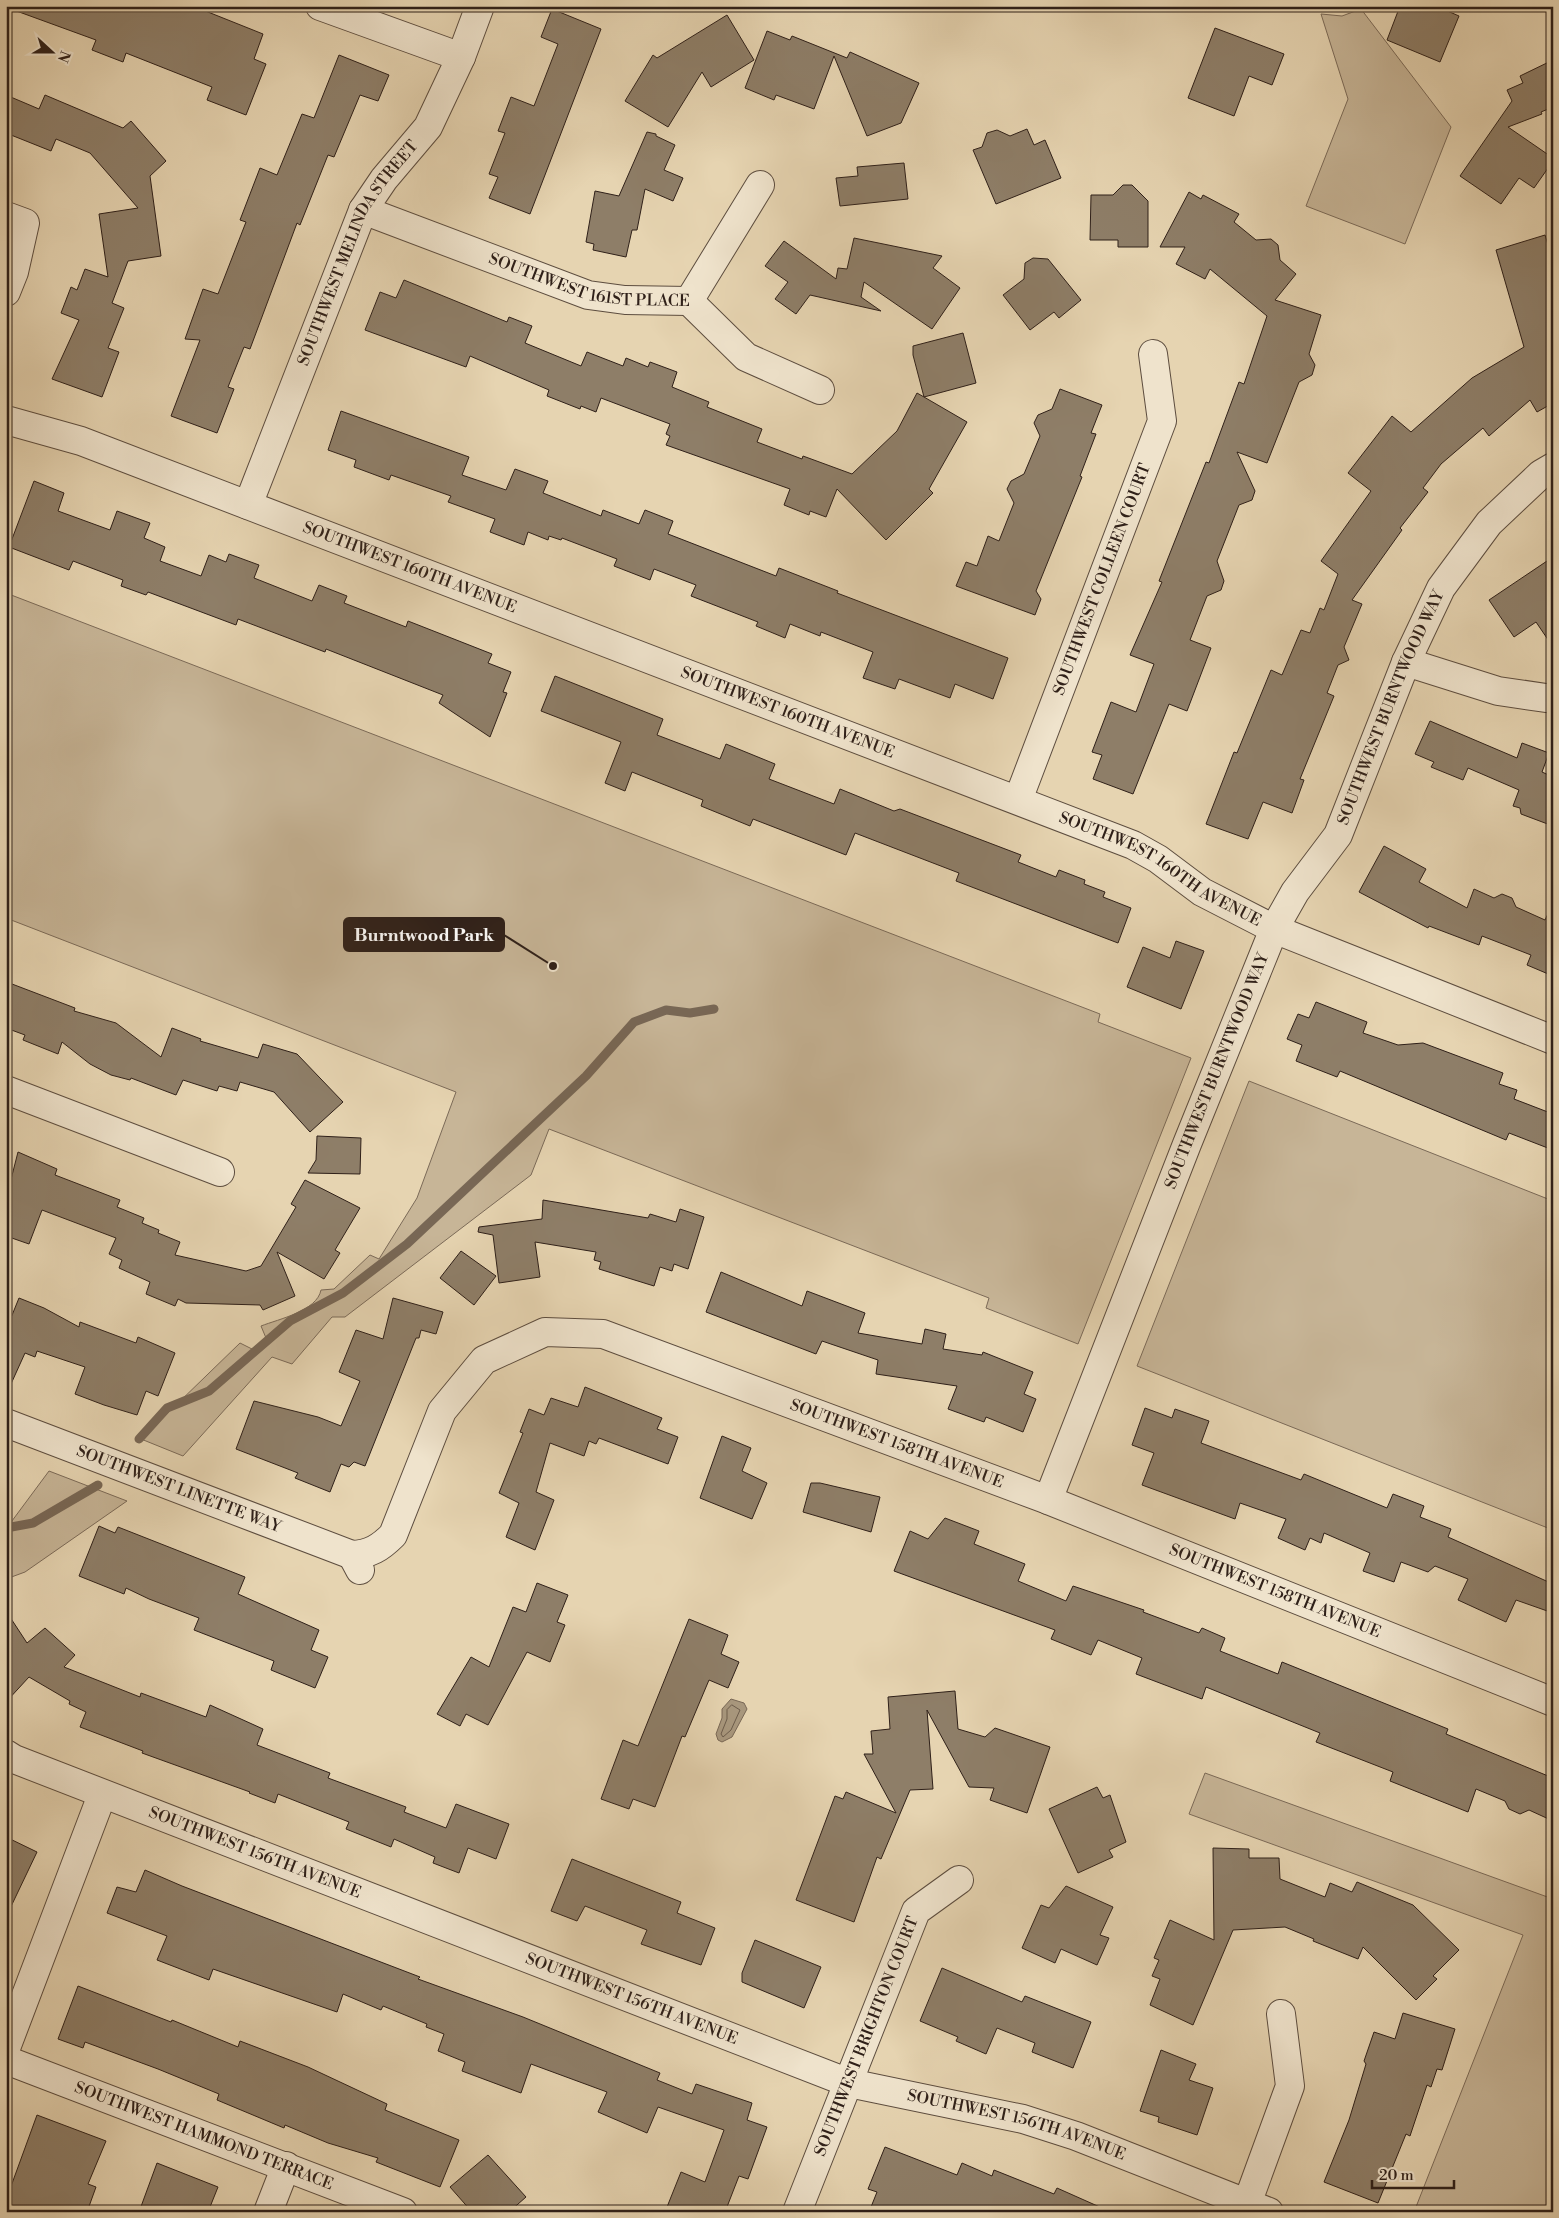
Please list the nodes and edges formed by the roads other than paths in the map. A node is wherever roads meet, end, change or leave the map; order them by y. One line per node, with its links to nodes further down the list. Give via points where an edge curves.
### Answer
1 (320, 6): 3 (street)
2 (480, 6): 3 (street, SOUTHWEST MELINDA STREET)
3 (461, 57): 5 (street, SOUTHWEST MELINDA STREET, via 428,127 384,179)
4 (760, 185): 8 (street, SOUTHWEST 161ST PLACE)
5 (364, 210): 8 (street, SOUTHWEST 161ST PLACE, via 588,295 625,300); 13 (street, SOUTHWEST MELINDA STREET)
6 (6, 216): 7 (street, via 25,224)
7 (6, 292)
8 (689, 301): 10 (street, via 746,357)
9 (1153, 354): 16 (street, SOUTHWEST COLLEEN COURT, via 1162,421)
10 (820, 390)
11 (6, 420): 13 (street, SOUTHWEST 160TH AVENUE, via 81,441)
12 (1553, 467): 14 (street, SOUTHWEST BURNTWOOD WAY, via 1540,474 1489,523 1441,588)
13 (248, 505): 16 (street, SOUTHWEST 160TH AVENUE)
14 (1406, 662): 15 (street, via 1498,691); 17 (street, SOUTHWEST BURNTWOOD WAY, via 1338,835 1296,892)
15 (1553, 699)
16 (1018, 800): 17 (street, SOUTHWEST 160TH AVENUE, via 1133,845 1158,859 1202,892)
17 (1274, 929): 18 (street, SOUTHWEST 160TH AVENUE); 22 (street, SOUTHWEST BURNTWOOD WAY)
18 (1553, 1040)
19 (6, 1090): 20 (street)
20 (220, 1172)
21 (6, 1423): 23 (street, SOUTHWEST LINETTE WAY)
22 (1048, 1500): 23 (street, SOUTHWEST 158TH AVENUE, via 603,1334 545,1332 484,1360 442,1411 393,1535); 24 (street, SOUTHWEST 158TH AVENUE)
23 (356, 1563)
24 (1553, 1702)
25 (6, 1754): 26 (street, SOUTHWEST 156TH AVENUE)
26 (102, 1795): 29 (street); 31 (street, SOUTHWEST 156TH AVENUE)
27 (959, 1880): 31 (street, SOUTHWEST BRIGHTON COURT, via 916,1911)
28 (1281, 2014): 33 (street, via 1290,2086)
29 (6, 2048)
30 (6, 2060): 32 (street, SOUTHWEST HAMMOND TERRACE)
31 (849, 2083): 33 (street, SOUTHWEST 156TH AVENUE, via 1022,2119 1076,2136); 36 (street, SOUTHWEST BRIGHTON COURT)
32 (286, 2166): 34 (street); 35 (street, SOUTHWEST HAMMOND TERRACE)
33 (1254, 2209)
34 (268, 2212)
35 (403, 2212)
36 (797, 2212)

